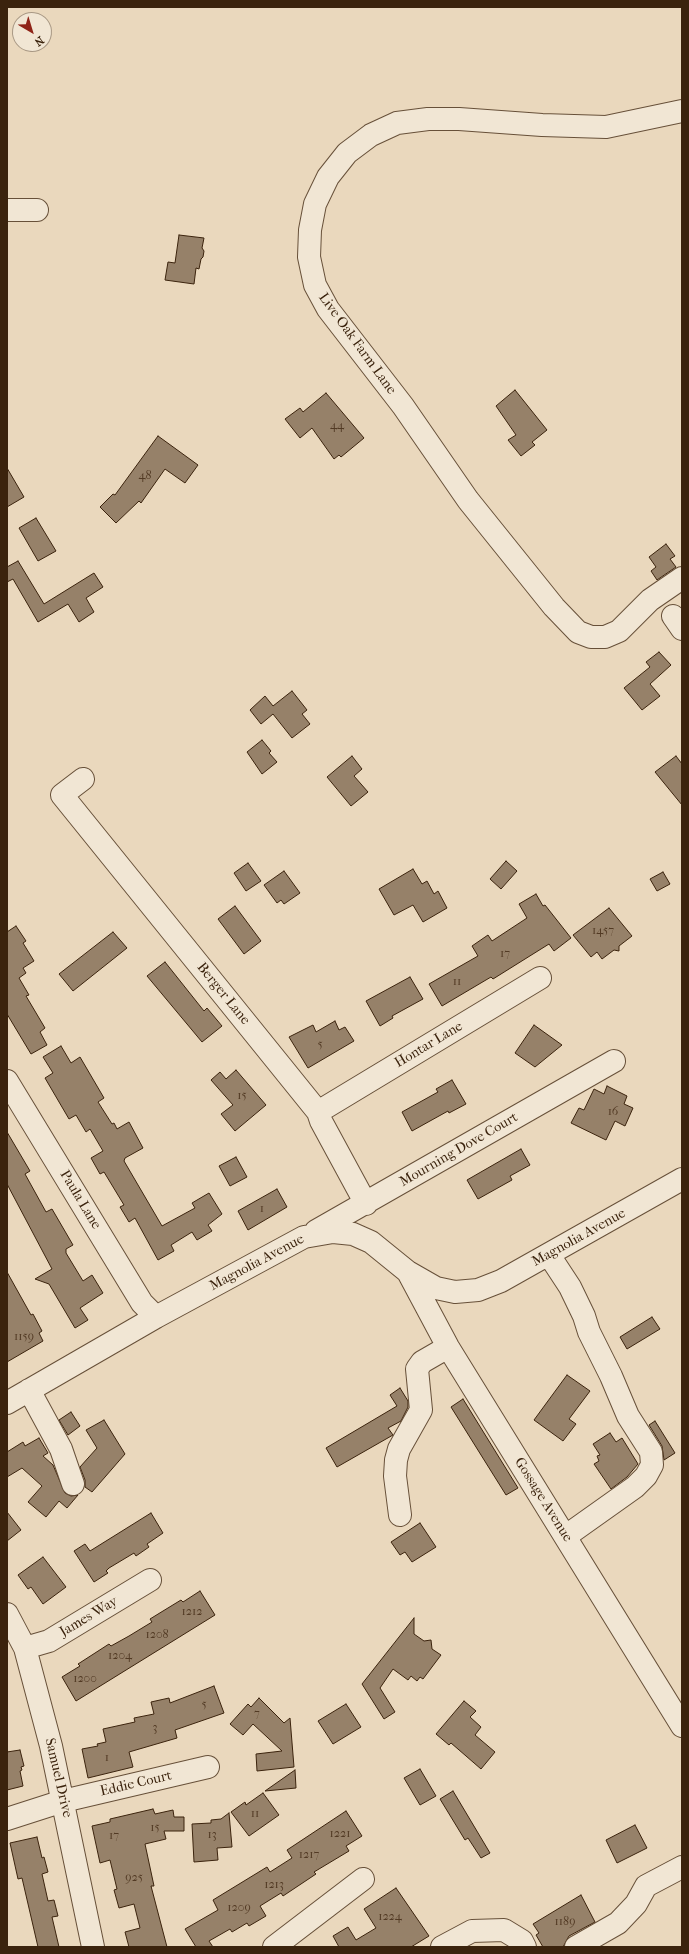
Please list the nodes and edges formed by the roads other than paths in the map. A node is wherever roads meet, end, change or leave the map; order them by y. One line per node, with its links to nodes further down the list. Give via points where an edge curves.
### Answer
1 (682, 111): 4 (street, Live Oak Farm Lane, via 606,127 459,119 397,123 371,135 347,153 328,177 315,204 310,230 309,257 315,285 328,309 403,406 468,500 554,607 578,632 592,637 605,637 619,631 650,600)
2 (7, 210): 3 (street)
3 (37, 210)
4 (682, 578)
5 (83, 779): 9 (street, Berger Lane, via 62,795)
6 (540, 978): 9 (street, Hontar Lane)
7 (614, 1061): 11 (street, Mourning Dove Court)
8 (7, 1081): 15 (street, Paula Lane, via 142,1303)
9 (318, 1112): 11 (street, Berger Lane)
10 (682, 1180): 13 (street, Magnolia Avenue)
11 (366, 1204): 12 (street, Mourning Dove Court)
12 (304, 1237): 14 (street, Magnolia Avenue, via 333,1232 353,1234 371,1242); 15 (street, Magnolia Avenue)
13 (549, 1255): 14 (street, Magnolia Avenue, via 501,1281 478,1290 455,1292 436,1288); 21 (street, via 570,1287 628,1416 651,1452 652,1465 636,1487)
14 (408, 1272): 16 (street, Gossage Avenue)
15 (156, 1317): 17 (street, Magnolia Avenue)
16 (448, 1346): 20 (street, via 422,1362 417,1369 421,1410 399,1449 396,1460 395,1476); 21 (street, Gossage Avenue)
17 (29, 1390): 18 (street, Magnolia Avenue); 19 (street, via 61,1449)
18 (7, 1403)
19 (73, 1484)
20 (400, 1515)
21 (566, 1536): 25 (street, Gossage Avenue)
22 (150, 1580): 24 (street, James Way, via 49,1641)
23 (7, 1614): 24 (street, Samuel Drive)
24 (25, 1648): 27 (street, Samuel Drive)
25 (682, 1726)
26 (208, 1767): 27 (street, Eddie Court)
27 (63, 1801): 28 (street, Eddie Court); 31 (street, Samuel Drive)
28 (7, 1819)
29 (682, 1867): 35 (street, via 646,1886 636,1904 618,1923)
30 (363, 1879): 32 (street)
31 (93, 1947)
32 (274, 1947)
33 (442, 1947): 34 (street, via 472,1931 504,1930 522,1941)
34 (525, 1947)
35 (576, 1947)

